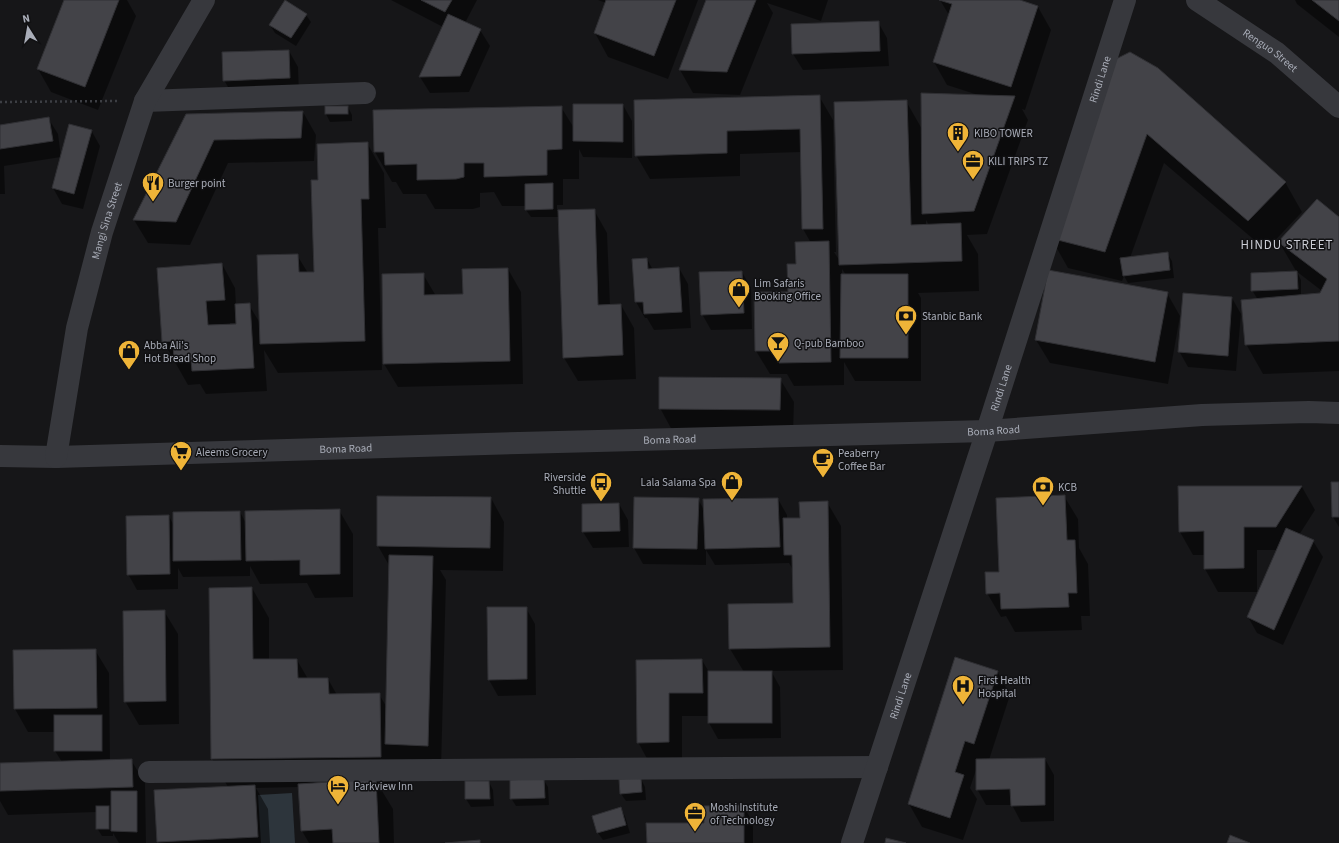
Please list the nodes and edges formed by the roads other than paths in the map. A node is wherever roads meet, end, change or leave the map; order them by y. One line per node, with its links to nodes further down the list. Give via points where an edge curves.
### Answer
1 (204, 0): 5 (street, Mangi Sina Street)
2 (1125, 0): 8 (street, Rindi Lane)
3 (1198, 0): 6 (street, Renguo Street, via 1277,53)
4 (365, 94): 5 (street)
5 (145, 101): 10 (street, Mangi Sina Street, via 102,232 77,328)
6 (1339, 107)
7 (1339, 413): 8 (street, Boma Road, via 1202,415)
8 (988, 431): 10 (street, Boma Road); 11 (street, Rindi Lane)
9 (0, 456): 10 (street, Boma Road)
10 (56, 457)
11 (877, 767): 12 (street); 13 (street, Rindi Lane)
12 (149, 772)
13 (852, 843)

